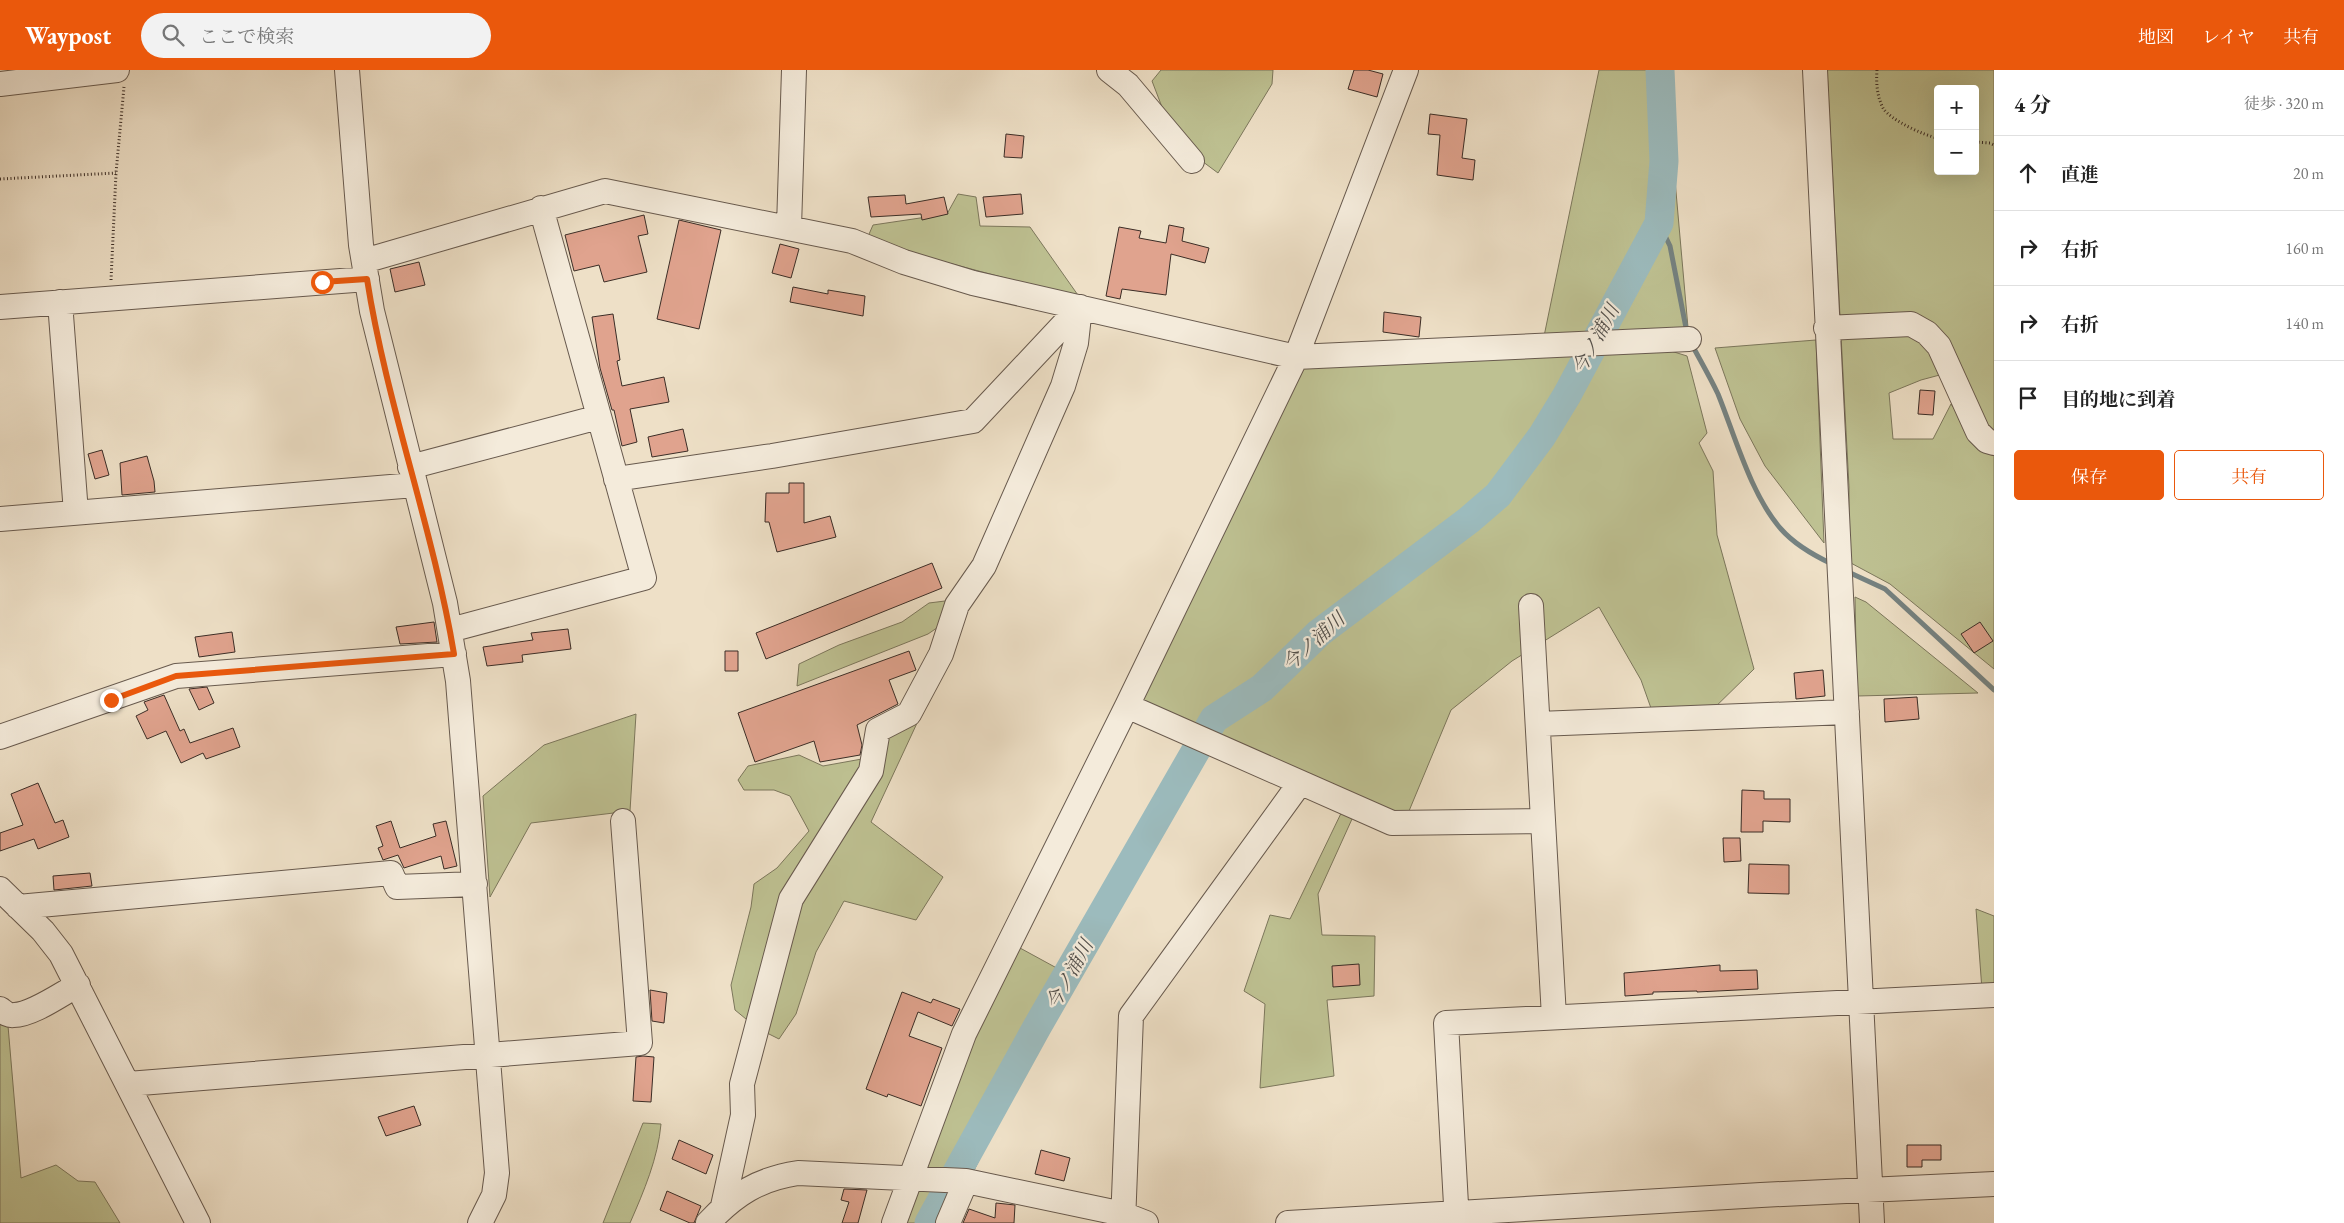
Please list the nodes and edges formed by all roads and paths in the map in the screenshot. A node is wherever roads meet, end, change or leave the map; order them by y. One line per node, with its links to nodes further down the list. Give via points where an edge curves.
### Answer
1 (347, 70): 17 (street)
2 (794, 70): 16 (street)
3 (1109, 70): 12 (street, via 1128,85)
4 (1406, 70): 24 (street)
5 (1815, 70): 22 (street)
6 (1877, 70): 9 (path, via 1876,87 1884,110 1902,123)
7 (121, 75): 8 (street); 13 (path)
8 (0, 84)
9 (1934, 136)
10 (1979, 142): 11 (path)
11 (1994, 145)
12 (1192, 161)
13 (116, 173): 14 (path); 18 (path)
14 (0, 180)
15 (541, 208): 16 (street, via 605,191); 17 (street); 25 (street)
16 (788, 227): 21 (street, via 852,241 904,262 973,283)
17 (366, 270): 18 (street); 27 (street, via 382,355)
18 (110, 298): 19 (street)
19 (60, 302): 20 (street); 29 (street)
20 (0, 307)
21 (1080, 307): 24 (street); 28 (street, via 973,421); 55 (street, via 1076,343 1063,386 984,566 957,605 941,654 909,714 878,730 870,772 791,899 742,1084 743,1115)
22 (1826, 328): 26 (street, via 1911,324 1927,332 1939,346 1978,432); 35 (street)
23 (1689, 339): 24 (street)
24 (1296, 357): 34 (street)
25 (599, 418): 27 (street); 28 (street)
26 (1994, 443)
27 (412, 476): 29 (street); 32 (street)
28 (616, 479): 32 (street, via 644,578)
29 (76, 513): 30 (street)
30 (0, 519)
31 (1531, 606): 36 (street)
32 (450, 630): 33 (street)
33 (454, 654): 37 (street, via 176,676); 41 (street)
34 (1127, 706): 38 (street); 51 (street, via 964,1034)
35 (1847, 712): 36 (street); 46 (street)
36 (1538, 724): 40 (street)
37 (0, 737)
38 (1300, 783): 40 (street, via 1392,823); 56 (street, via 1131,1016)
39 (623, 821): 49 (street, via 640,1042)
40 (1543, 821): 48 (street)
41 (475, 884): 43 (street, via 397,887 391,873); 49 (street)
42 (0, 889): 43 (street)
43 (18, 906): 44 (street, via 61,954)
44 (78, 985): 47 (street, via 22,1013 7,1014); 50 (street)
45 (1994, 995): 46 (street)
46 (1862, 1000): 48 (street); 54 (street)
47 (0, 1009)
48 (1554, 1017): 57 (street, via 1446,1023)
49 (489, 1054): 50 (street); 59 (street, via 497,1173 494,1195)
50 (128, 1084): 58 (street)
51 (910, 1179): 52 (street); 55 (street, via 798,1173 774,1177 751,1187); 60 (street)
52 (966, 1181): 56 (street); 61 (street)
53 (1994, 1184): 54 (street)
54 (1870, 1190): 57 (street); 64 (street)
55 (716, 1215)
56 (1123, 1218): 62 (street)
57 (1457, 1219): 63 (street)
58 (198, 1223)
59 (480, 1223)
60 (894, 1223)
61 (948, 1223)
62 (1146, 1223)
63 (1288, 1223)
64 (1872, 1223)

